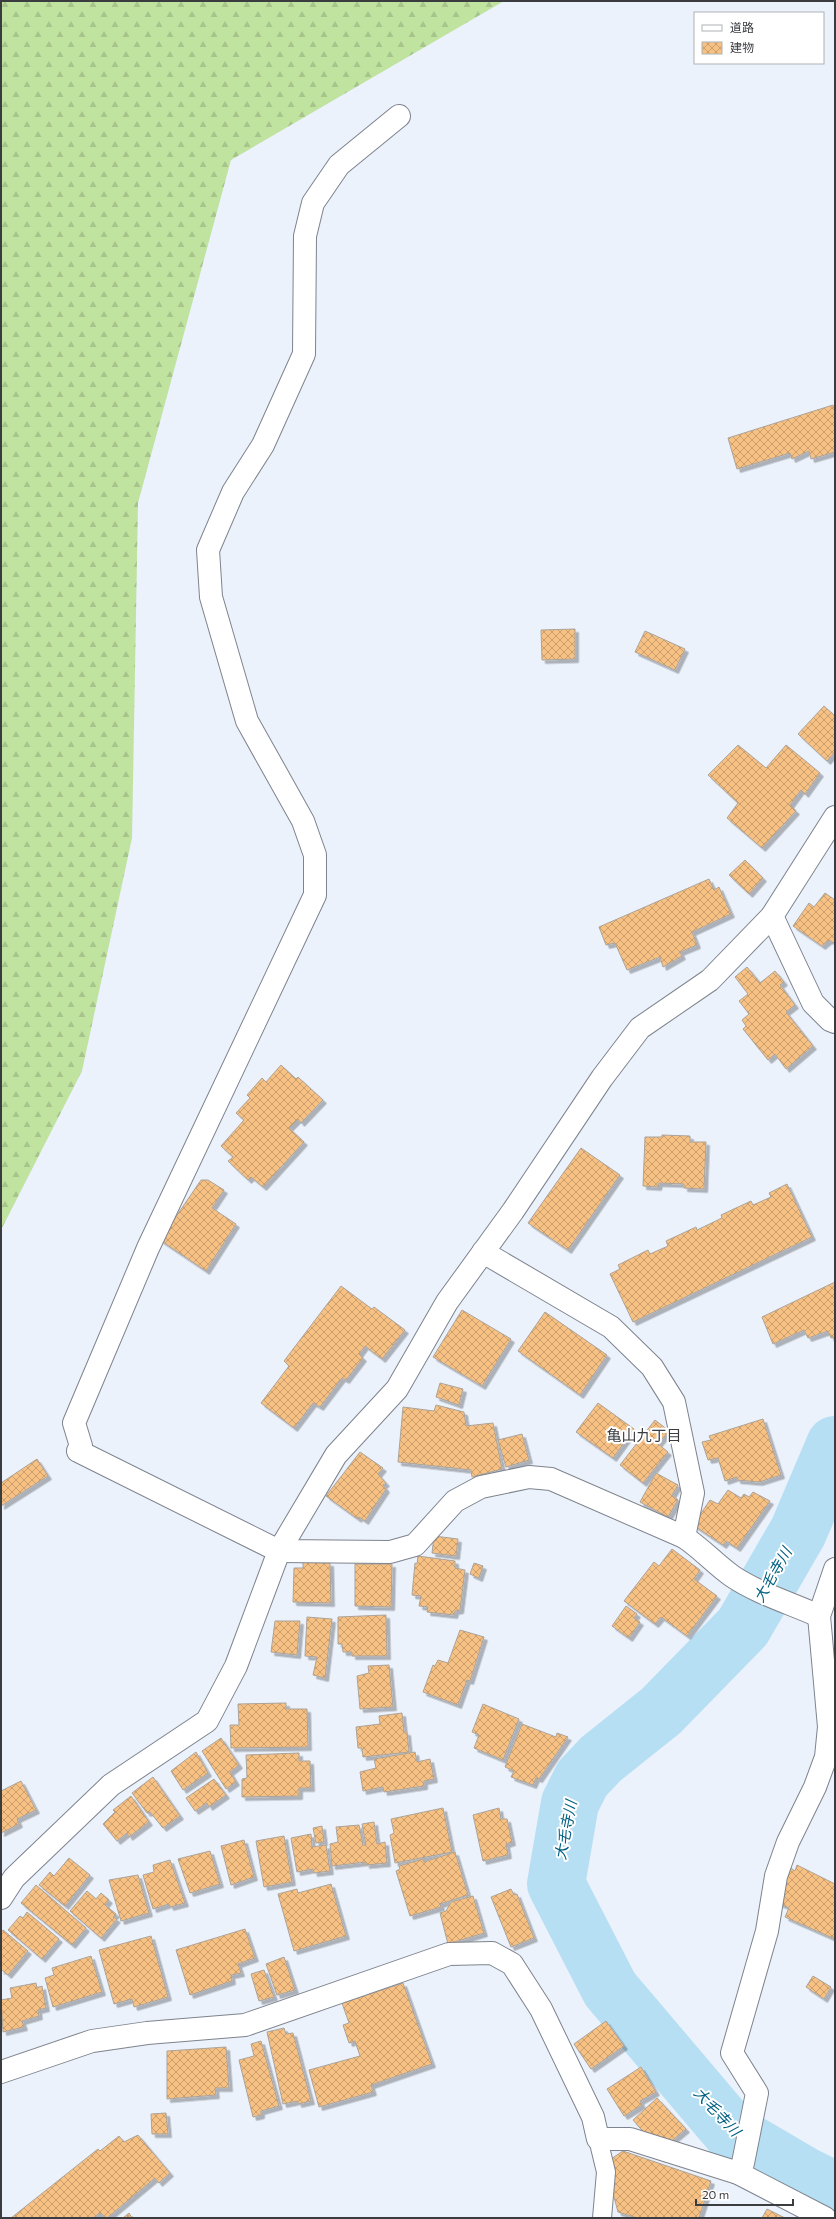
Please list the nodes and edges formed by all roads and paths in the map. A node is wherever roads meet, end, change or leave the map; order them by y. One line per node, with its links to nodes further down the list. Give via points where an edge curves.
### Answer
1 (399, 116): 7 (street, via 339,165 313,203 306,236 304,354 263,445 232,492 208,550 211,597 247,722 303,821 315,855 315,895 148,1248 74,1423 81,1446 78,1451)
2 (835, 817): 3 (street)
3 (772, 916): 4 (street, via 813,1003); 5 (street, via 710,980 640,1028 602,1078)
4 (835, 1022)
5 (483, 1252): 6 (street, via 611,1327 652,1367 674,1402 693,1493); 7 (street, via 447,1302 397,1389 336,1455)
6 (684, 1536): 7 (street, via 551,1479 529,1477 481,1487 455,1501 415,1544 390,1552); 9 (street, via 745,1584)
7 (279, 1552): 10 (street, via 236,1666 207,1721 111,1785 14,1878)
8 (835, 1569): 9 (street)
9 (819, 1616): 13 (street, via 829,1727 826,1757 815,1787 788,1842 776,1876 767,1931 732,2053 757,2093)
10 (1, 1898)
11 (1, 2072): 12 (street, via 92,2041 147,2033 246,2025 449,1954 492,1953 512,1964 541,2008 593,2117)
12 (598, 2139): 13 (street, via 630,2138); 14 (lane, via 606,2172)
13 (740, 2168): 15 (street)
14 (602, 2218)
15 (825, 2218)

